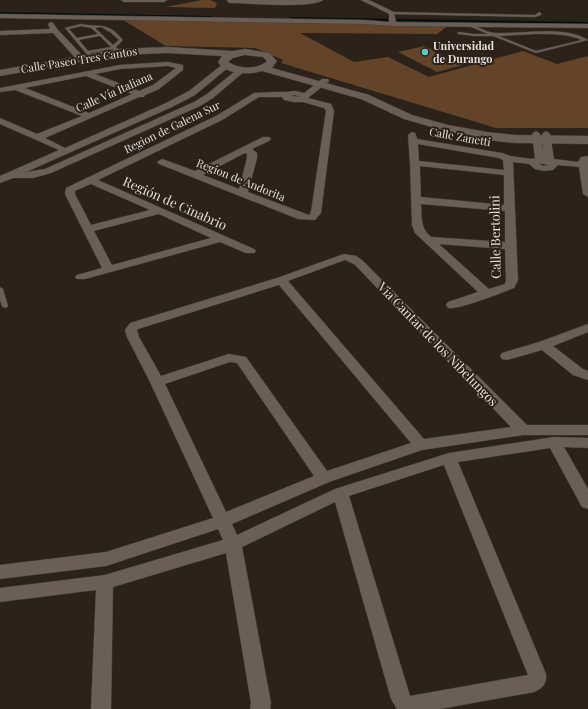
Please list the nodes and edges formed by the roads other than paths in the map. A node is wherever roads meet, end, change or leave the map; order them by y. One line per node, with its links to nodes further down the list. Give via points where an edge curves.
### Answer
1 (124, 0): 2 (street)
2 (131, 0): 3 (street)
3 (164, 0)
4 (232, 0): 7 (street, via 230,1)
5 (320, 0): 7 (street, via 300,3)
6 (364, 0): 11 (street)
7 (259, 1)
8 (475, 13): 8 (lane, via 540,15 533,12); 11 (lane, via 410,14)
9 (0, 17): 10 (street)
10 (46, 17): 11 (street, via 365,22); 16 (street)
11 (393, 18): 12 (street)
12 (454, 25): 13 (street); 19 (lane, via 459,33)
13 (470, 25): 14 (street); 19 (lane)
14 (588, 26)
15 (92, 27): 18 (lane); 20 (lane, via 81,25 67,28); 21 (lane, via 111,29 121,40)
16 (55, 31): 17 (street); 24 (street)
17 (0, 33)
18 (101, 35): 20 (lane); 21 (lane)
19 (494, 35): 19 (lane, via 563,34 586,40 536,52)
20 (77, 39): 24 (lane)
21 (116, 49): 22 (street, Calle Paseo Tres Cantos); 24 (street, Calle Paseo Tres Cantos)
22 (205, 53): 23 (street, Calle Paseo Tres Cantos); 25 (street, Calle Paseo Tres Cantos)
23 (234, 54): 25 (street); 26 (street, Calle Paseo Tres Cantos, via 262,54 271,59)
24 (86, 55): 28 (street, Calle Paseo Tres Cantos)
25 (225, 63): 27 (street, Calle Paseo Tres Cantos); 49 (street, via 192,92 169,105)
26 (266, 66): 27 (street, Calle Paseo Tres Cantos); 30 (street)
27 (242, 70): 49 (street, via 210,96 187,108 48,171 33,175)
28 (0, 73)
29 (85, 73): 31 (street, Calle Vía Italiana); 33 (street); 33 (street, Calle Vía Italiana, via 135,65 168,64 180,67 156,87)
30 (318, 82): 34 (street); 39 (street, via 364,97 408,117 446,128 487,136)
31 (16, 87): 32 (street, Calle Vía Italiana); 35 (street)
32 (0, 90)
33 (141, 95): 35 (street, Calle Vía Italiana)
34 (302, 96): 52 (street, Region de Galena Sur, via 257,96 219,118); 53 (street, Region de Andorita, via 328,106 330,111 316,213 311,218 302,217)
35 (90, 116): 38 (street, Calle Vía Italiana)
36 (0, 121): 38 (street)
37 (588, 134): 39 (street)
38 (39, 137): 42 (street)
39 (541, 137): 41 (street); 47 (street)
40 (266, 139): 43 (street)
41 (588, 140)
42 (60, 148)
43 (245, 149): 50 (street); 53 (street, via 252,153 252,158)
44 (162, 162): 50 (street, Region de Andorita)
45 (415, 163): 46 (street); 46 (street, Calle Zanetti, via 413,138); 55 (street)
46 (507, 163): 47 (street); 56 (street, Calle Bertolini)
47 (544, 163): 48 (street)
48 (585, 163): 54 (street)
49 (11, 175): 51 (street)
50 (195, 175): 53 (street, Region de Andorita)
51 (0, 180)
52 (90, 180): 57 (street, Región de Cinabrio); 58 (street, Region de Galena Sur, via 70,190)
53 (242, 194)
54 (588, 194)
55 (416, 200): 56 (street); 60 (street, via 417,225)
56 (508, 208): 61 (street, Calle Bertolini)
57 (159, 211): 58 (street); 59 (street, Región de Cinabrio)
58 (88, 229): 63 (street)
59 (221, 238): 62 (street, Región de Cinabrio); 63 (street)
60 (427, 240): 61 (street); 67 (street)
61 (510, 246): 67 (street, Calle Bertolini, via 510,286)
62 (250, 252)
63 (108, 269): 64 (street)
64 (81, 277)
65 (281, 280): 74 (street, via 134,326 131,330 133,337); 75 (street, Via Cantar de los Nibelungos, via 344,257 352,258); 79 (street)
66 (0, 289): 69 (lane)
67 (487, 294): 68 (street, Calle Bertolini)
68 (452, 305)
69 (5, 306)
70 (588, 328): 71 (street)
71 (544, 345): 72 (street); 73 (street, via 578,372)
72 (507, 356)
73 (588, 376)
74 (157, 382): 81 (street, via 228,358 241,360); 84 (street)
75 (523, 430): 76 (street); 79 (street)
76 (588, 430)
77 (554, 442): 78 (street); 80 (street); 83 (street)
78 (588, 443)
79 (421, 445): 81 (street)
80 (449, 458): 82 (street); 82 (street, via 537,674 534,683 412,705 405,704 401,699)
81 (324, 478): 84 (street)
82 (340, 493): 85 (street)
83 (588, 503)
84 (222, 521): 85 (street); 86 (street, via 106,559)
85 (233, 544): 87 (street); 90 (street)
86 (0, 572)
87 (104, 582): 88 (street); 89 (street)
88 (0, 595)
89 (101, 709)
90 (260, 709)

